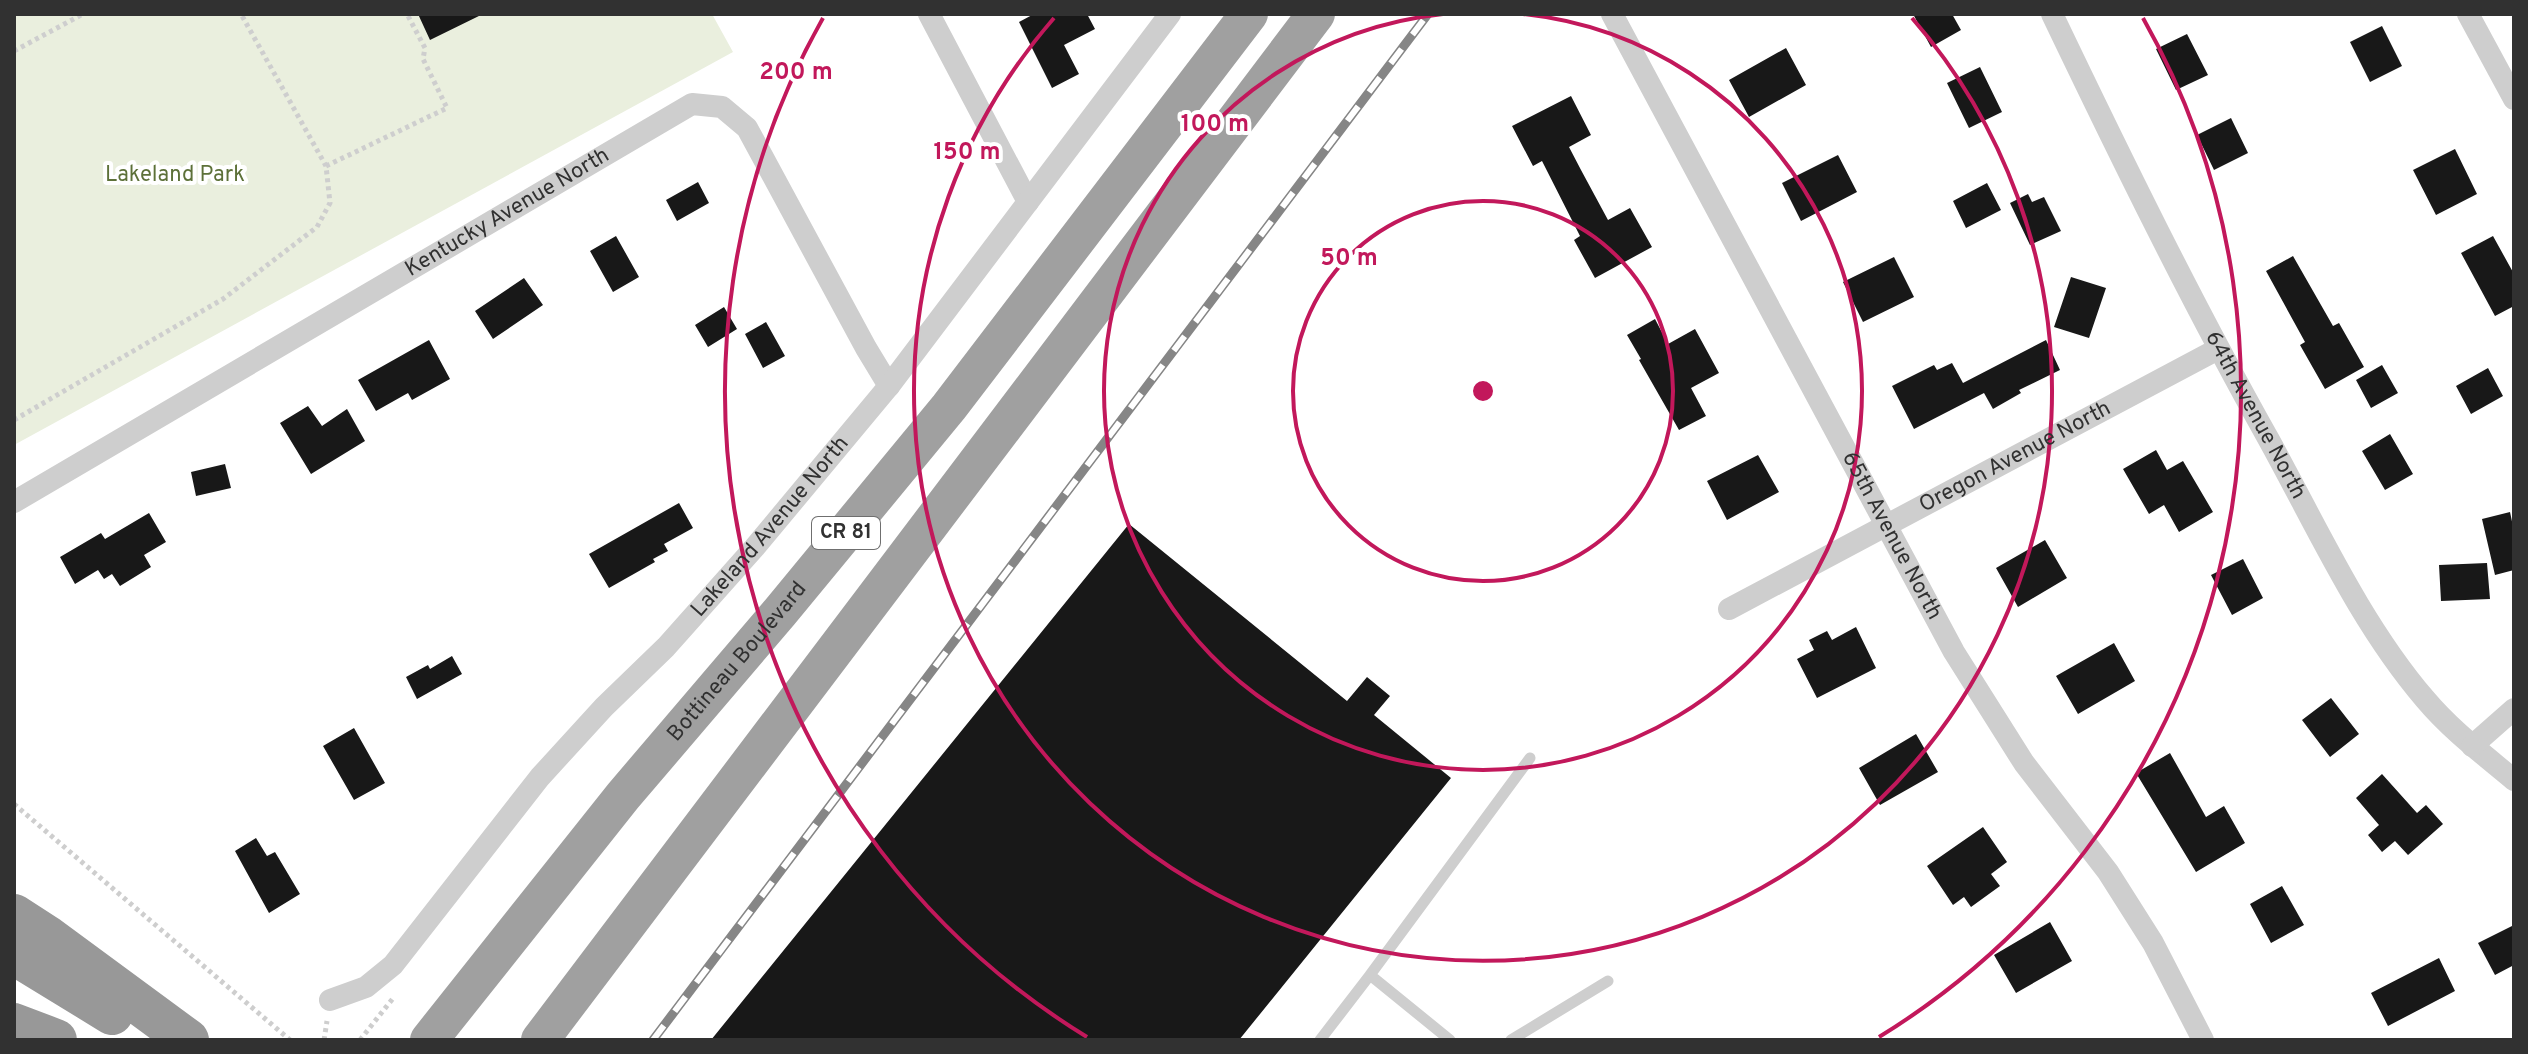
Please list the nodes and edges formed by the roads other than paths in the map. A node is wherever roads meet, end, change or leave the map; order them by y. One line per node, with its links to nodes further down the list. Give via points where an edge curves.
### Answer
1 (929, 14): 9 (street)
2 (1170, 14): 9 (street, Lakeland Avenue North)
3 (1249, 14): 28 (highway, Bottineau Boulevard / CR 81, via 949,407 623,796)
4 (1316, 14): 29 (highway, CR 81)
5 (1612, 14): 13 (street, 65th Avenue North)
6 (2052, 14): 10 (street, 64th Avenue North)
7 (2468, 14): 8 (street)
8 (2514, 99)
9 (1028, 202): 11 (street, Lakeland Avenue North)
10 (2218, 349): 13 (street, Oregon Avenue North); 16 (street, 64th Avenue North, via 2382,639 2425,699)
11 (889, 386): 12 (street, Kentucky Avenue North, via 747,128 722,107 692,104); 23 (street, Lakeland Avenue North, via 666,647 540,777 393,965 366,987)
12 (14, 502)
13 (1884, 524): 14 (street, Oregon Avenue North); 33 (street, 65th Avenue North, via 1989,712 2108,872 2153,943)
14 (1729, 609)
15 (2514, 709): 16 (street)
16 (2472, 746): 18 (street, 64th Avenue North)
17 (1530, 758): 21 (lane)
18 (2514, 780)
19 (14, 915): 27 (highway)
20 (14, 954): 26 (highway)
21 (1370, 975): 30 (lane); 31 (lane)
22 (1608, 981): 32 (lane)
23 (330, 1000)
24 (14, 1024): 25 (highway)
25 (56, 1040)
26 (151, 1040)
27 (188, 1040)
28 (429, 1040)
29 (540, 1040)
30 (1320, 1040)
31 (1450, 1040)
32 (1511, 1040)
33 (2203, 1040)

